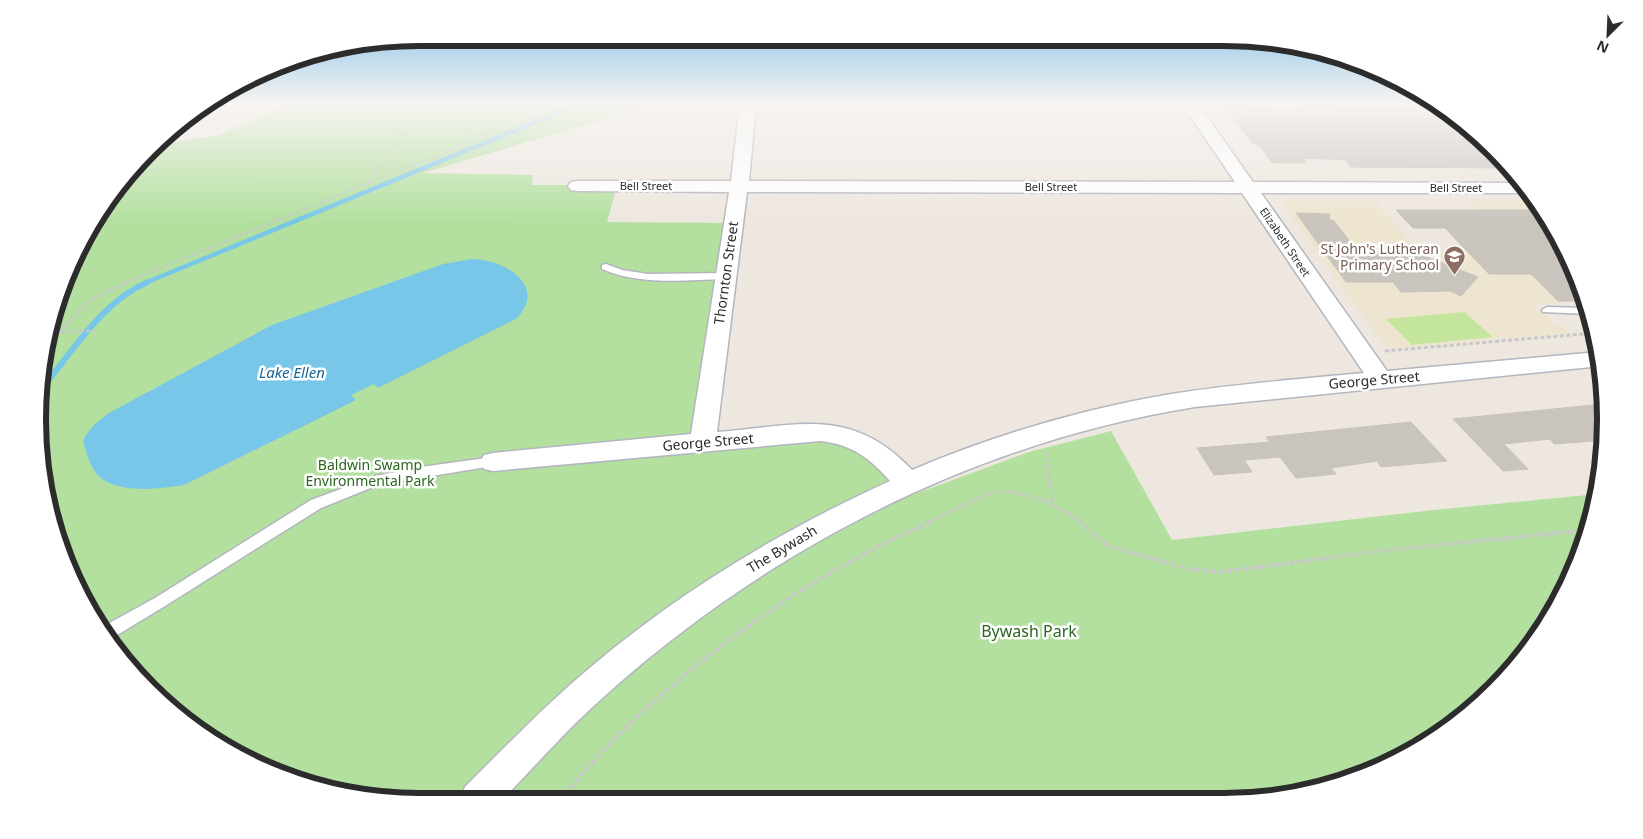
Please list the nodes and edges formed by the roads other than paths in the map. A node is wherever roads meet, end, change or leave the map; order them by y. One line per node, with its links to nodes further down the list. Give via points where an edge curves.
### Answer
1 (744, 143): 4 (street, Thornton Street)
2 (1217, 143): 5 (street, Elizabeth Street)
3 (577, 186): 4 (street, Bell Street)
4 (739, 186): 5 (street, Bell Street); 8 (street, Thornton Street)
5 (1248, 187): 6 (street, Bell Street); 12 (street, Elizabeth Street)
6 (1517, 188)
7 (606, 267): 8 (lane, via 636,276)
8 (726, 276): 14 (street, Thornton Street)
9 (1547, 310): 10 (lane)
10 (1580, 310)
11 (1592, 360): 12 (street, George Street)
12 (1380, 379): 13 (street, George Street, via 1244,392)
13 (1149, 406): 16 (street, The Bywash, via 1043,433)
14 (703, 442): 15 (street, George Street); 16 (street, George Street, via 810,434 843,436 872,448)
15 (493, 462): 17 (lane, via 376,481 316,504)
16 (907, 482): 18 (street, The Bywash, via 812,530 712,591 597,682)
17 (111, 630)
18 (485, 793)

